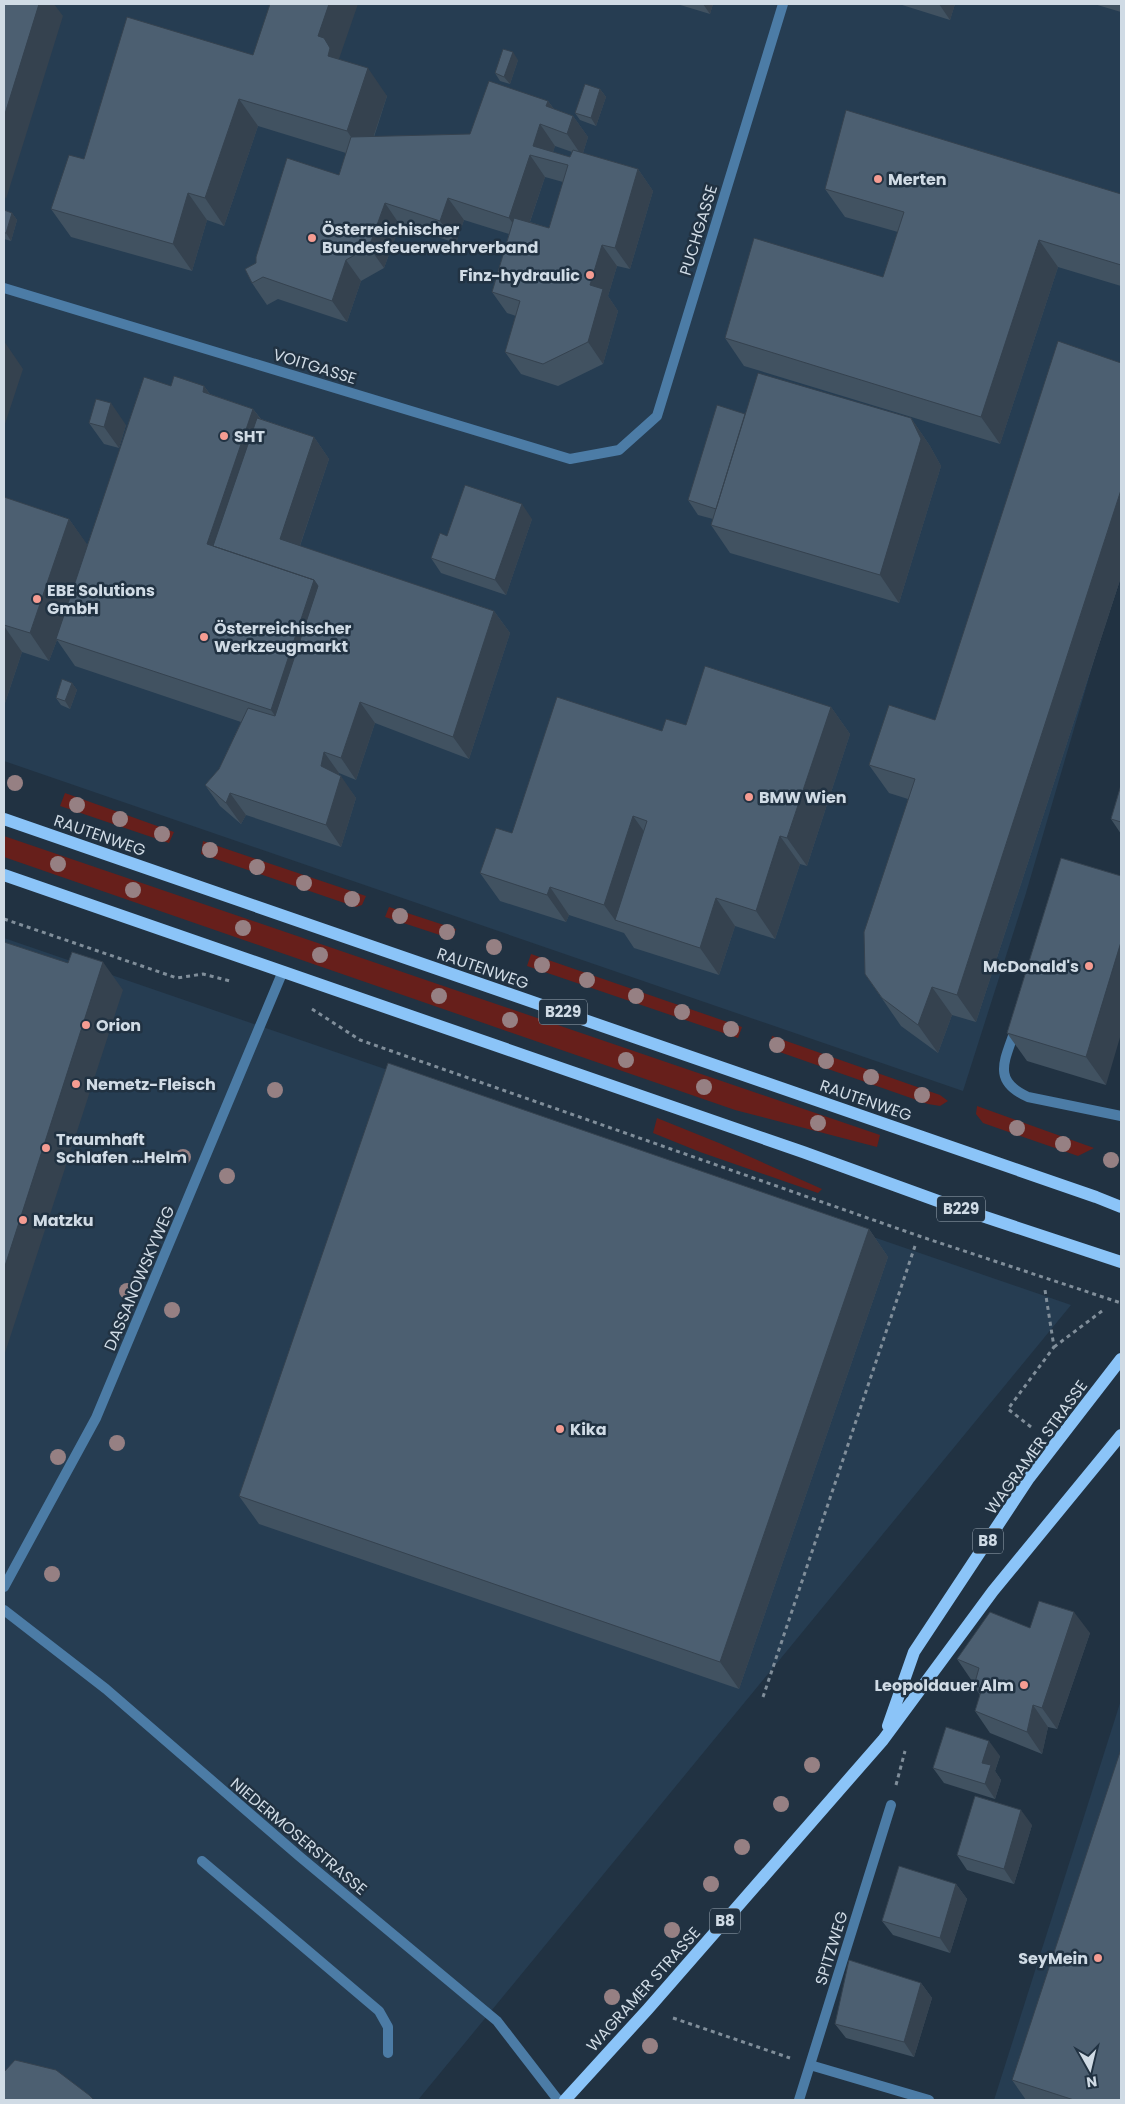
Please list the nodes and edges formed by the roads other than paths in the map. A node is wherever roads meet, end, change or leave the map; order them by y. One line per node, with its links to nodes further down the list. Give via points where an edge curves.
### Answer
1 (783, 4): 3 (street, PUCHGASSE, via 657,416)
2 (4, 288): 3 (street, VOITGASSE, via 570,459)
3 (619, 450)
4 (4, 819): 9 (main road, RAUTENWEG / B229)
5 (4, 875): 6 (main road, B229)
6 (283, 971): 10 (main road, B229, via 949,1205); 13 (street, DASSANOWSKYWEG, via 96,1418)
7 (1019, 1018): 8 (street, via 1004,1064 1004,1075 1015,1091 1028,1097)
8 (1121, 1116)
9 (1121, 1207)
10 (1121, 1262)
11 (1121, 1359): 15 (main road, WAGRAMER STRASSE / B8, via 1029,1478 914,1652)
12 (1121, 1435): 15 (main road, WAGRAMER STRASSE / B8, via 993,1591)
13 (4, 1588)
14 (4, 1610): 20 (street, NIEDERMOSERSTRASSE, via 106,1690 497,2021)
15 (883, 1740): 21 (main road, WAGRAMER STRASSE / B8)
16 (891, 1805): 19 (street, SPITZWEG)
17 (202, 1861): 18 (street, via 379,2011 388,2027)
18 (388, 2053)
19 (810, 2065): 22 (street, SPITZWEG); 23 (street)
20 (558, 2100)
21 (565, 2100)
22 (799, 2100)
23 (929, 2100)

